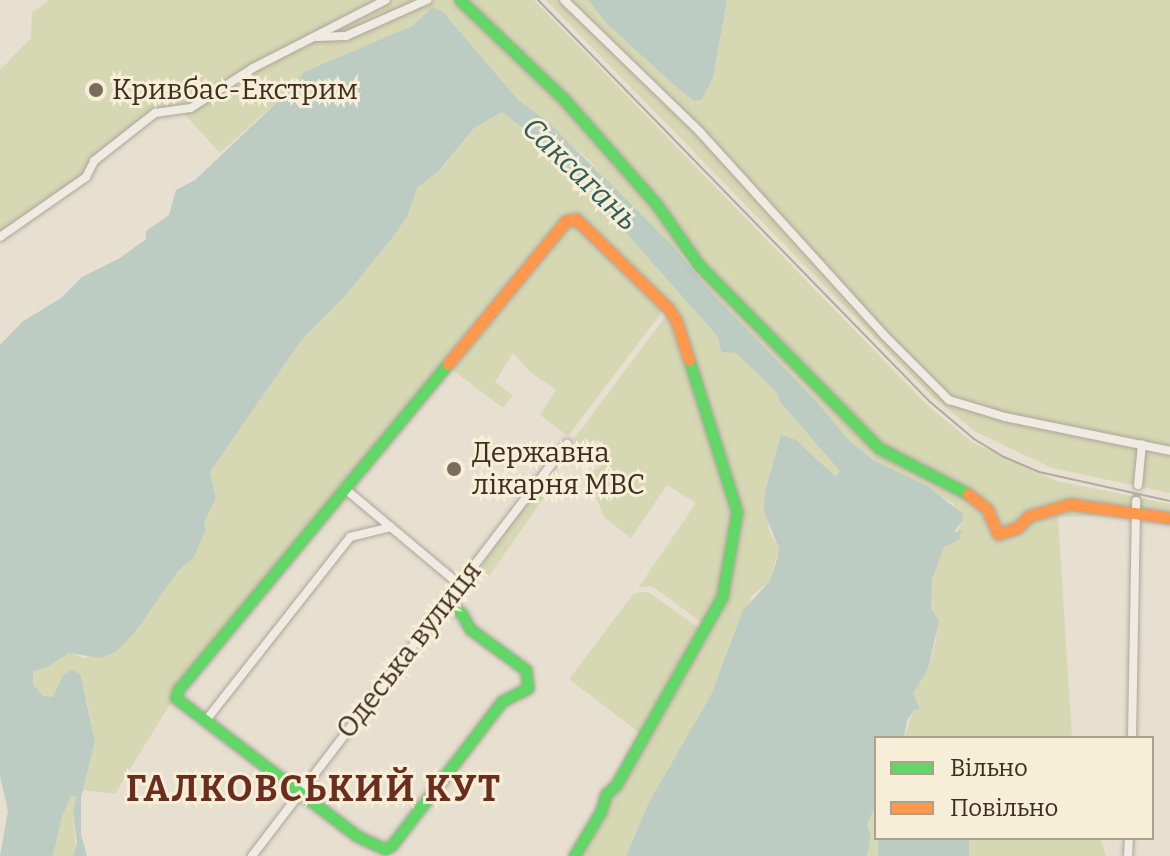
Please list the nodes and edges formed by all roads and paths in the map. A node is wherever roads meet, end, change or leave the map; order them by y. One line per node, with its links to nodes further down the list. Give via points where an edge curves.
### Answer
1 (386, 0): 5 (street)
2 (427, 0): 5 (street, via 346,36)
3 (460, 0): 13 (street, via 563,98 657,205 699,265 879,448 976,498 998,534 1017,528 1029,516 1070,504)
4 (564, 0): 8 (street, via 700,132 949,400 1005,417)
5 (315, 36): 6 (street, via 191,108 155,113 94,161 86,177)
6 (0, 237)
7 (567, 444): 16 (street, Одеська вулиця)
8 (1142, 444): 9 (street); 10 (street)
9 (1170, 451)
10 (1138, 485)
11 (344, 488): 15 (street); 18 (street, via 175,695); 22 (street, via 566,221 576,219 676,320 737,512 722,597)
12 (1136, 501): 13 (street)
13 (1138, 515): 14 (street); 19 (street)
14 (1170, 518)
15 (391, 527): 16 (street); 18 (street, via 350,537)
16 (460, 585): 17 (street, Одеська вулиця)
17 (447, 601): 20 (street, Одеська вулиця); 20 (street, via 470,629 526,670 525,693 502,701 392,845 376,848)
18 (207, 719): 20 (street)
19 (1132, 736)
20 (300, 791): 21 (street, Одеська вулиця)
21 (252, 856)
22 (574, 856)

